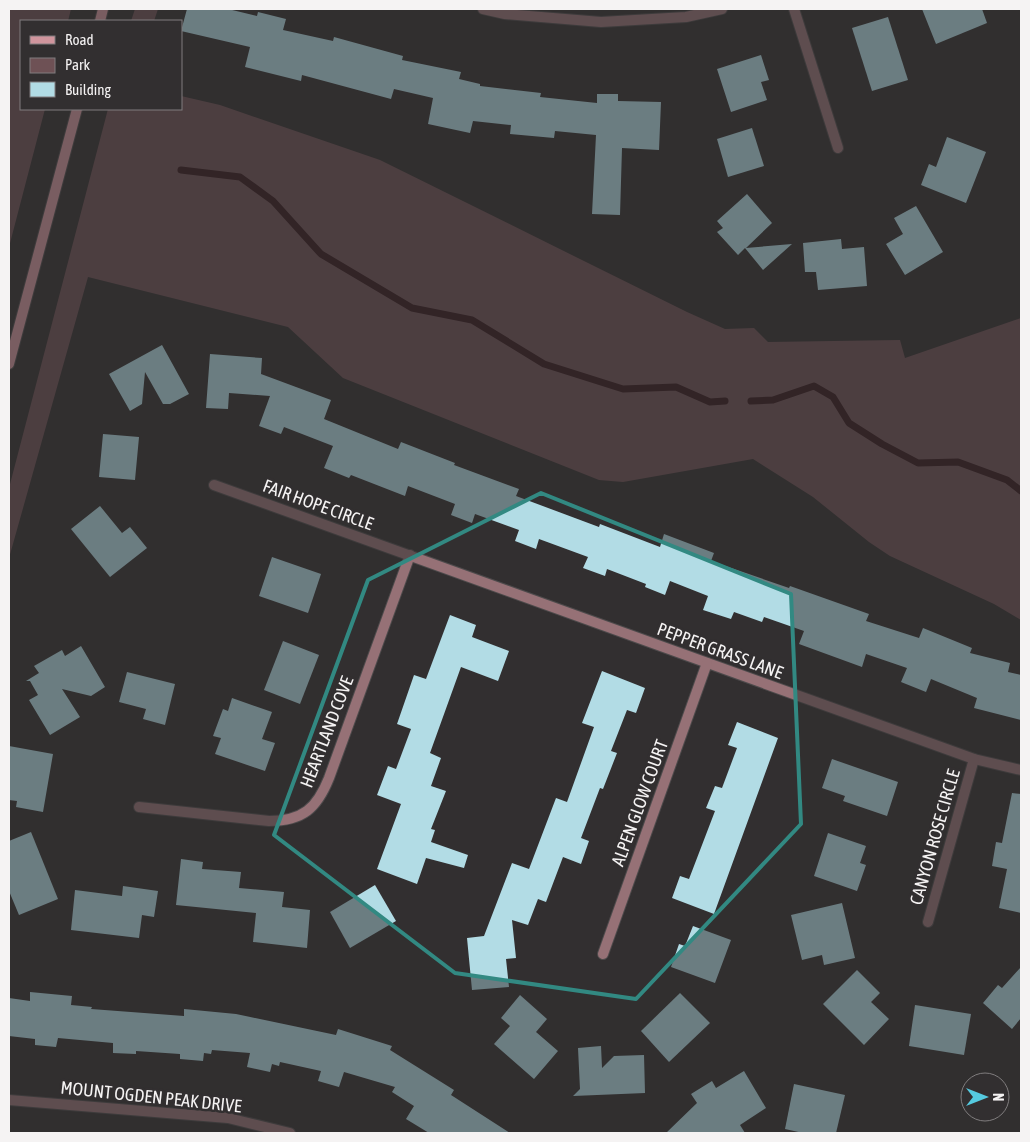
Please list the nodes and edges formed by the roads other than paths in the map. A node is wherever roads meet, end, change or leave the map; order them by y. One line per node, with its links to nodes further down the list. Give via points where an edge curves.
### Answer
1 (483, 9): 2 (street, via 601,22 686,17)
2 (722, 9)
3 (794, 9): 5 (street)
4 (77, 110): 6 (main road)
5 (838, 148)
6 (9, 364)
7 (214, 485): 8 (street, FAIR HOPE CIRCLE)
8 (410, 556): 9 (street, PEPPER GRASS LANE); 12 (street, HEARTLAND COVE, via 329,778 311,809 290,819 269,822)
9 (707, 663): 10 (street, PEPPER GRASS LANE); 14 (street, ALPEN GLOW COURT)
10 (974, 759): 11 (street, PEPPER GRASS LANE); 13 (street, CANYON ROSE CIRCLE)
11 (1021, 770)
12 (139, 807)
13 (928, 922)
14 (603, 954)
15 (9, 1100): 16 (street, MOUNT OGDEN PEAK DRIVE, via 228,1118)
16 (290, 1133)

